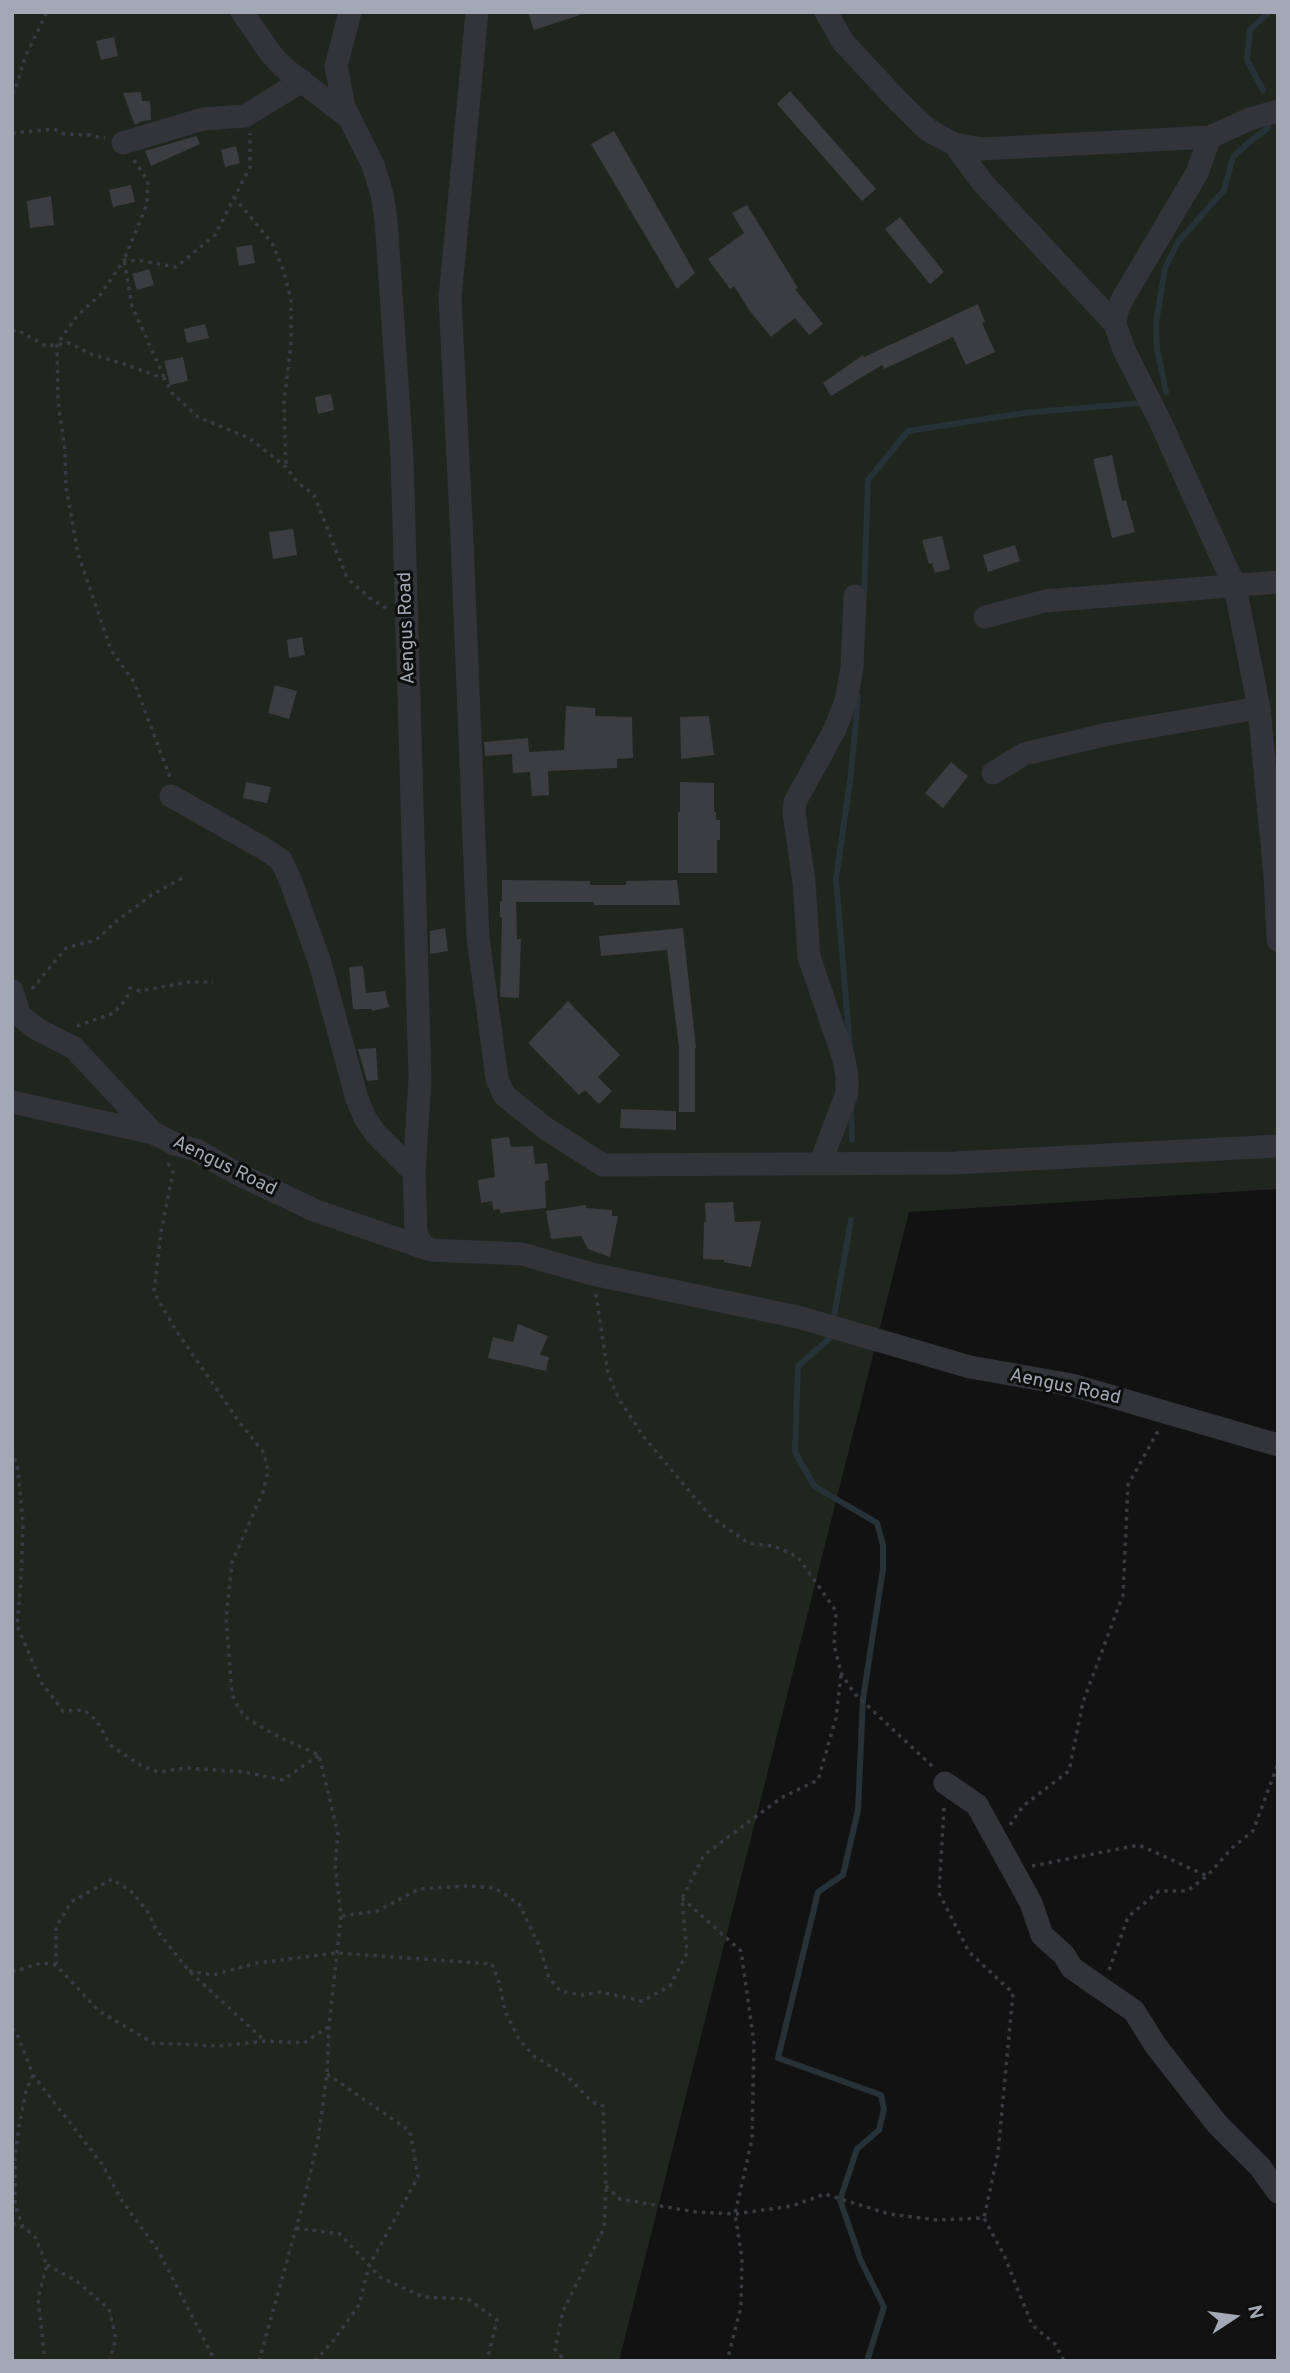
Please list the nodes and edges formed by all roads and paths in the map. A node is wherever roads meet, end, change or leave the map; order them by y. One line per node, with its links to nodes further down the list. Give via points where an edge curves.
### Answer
1 (47, 12): 7 (path)
2 (242, 12): 6 (street, via 271,54)
3 (350, 12): 10 (street, Aengus Road, via 336,66)
4 (477, 12): 39 (street, via 450,298 478,938 497,1079 504,1095 603,1165)
5 (827, 12): 14 (street, via 843,43 898,102 928,130)
6 (302, 81): 9 (street); 10 (street)
7 (12, 94)
8 (1278, 111): 12 (street)
9 (245, 116): 13 (street, via 204,120); 15 (path, via 252,138 250,167)
10 (348, 117): 26 (street, Aengus Road, via 373,165 386,220)
11 (12, 133): 13 (path, via 54,129)
12 (1210, 137): 14 (street, via 982,149); 17 (street, via 1197,173 1123,298)
13 (123, 143): 16 (path, via 148,181 147,204)
14 (954, 144): 17 (street, via 982,182)
15 (234, 197): 16 (path, via 215,235 176,267); 21 (path, via 272,243 291,300 284,402)
16 (124, 260): 19 (path); 20 (path, via 132,306)
17 (1115, 324): 23 (street)
18 (12, 331): 19 (path, via 46,346)
19 (57, 344): 20 (path, via 69,343); 29 (path, via 66,487 78,554 111,650 134,682 146,712 173,787)
20 (164, 379): 21 (path, via 198,417 249,438)
21 (286, 467): 26 (path, via 296,482 314,495 347,578)
22 (1278, 582): 23 (street)
23 (1235, 587): 25 (street, via 1045,601); 27 (street)
24 (855, 596): 39 (street, via 846,701 794,802 809,957 847,1077 847,1093)
25 (985, 617)
26 (408, 624): 40 (street, Aengus Road, via 420,1079)
27 (1259, 708): 28 (street, via 1036,751); 31 (street)
28 (993, 773)
29 (171, 796): 40 (street, via 281,860 320,963 365,1118)
30 (186, 876): 34 (path, via 153,894 96,940 66,948 36,981)
31 (1278, 940)
32 (213, 982): 35 (path, via 141,991 130,988 114,1013)
33 (12, 991): 34 (street)
34 (20, 1016): 35 (street)
35 (53, 1037): 37 (street, via 74,1048)
36 (12, 1102): 37 (street, Aengus Road)
37 (153, 1133): 41 (street, Aengus Road, via 314,1210); 47 (path, via 173,1172 154,1292 175,1329 264,1452 268,1471 232,1562 226,1619 232,1694 248,1719)
38 (1278, 1146): 39 (street, via 955,1163)
39 (820, 1164)
40 (414, 1172): 41 (street, Aengus Road, via 415,1233)
41 (430, 1250): 42 (street, Aengus Road, via 522,1254)
42 (592, 1273): 43 (street, Aengus Road, via 819,1323 971,1367 1051,1380); 46 (path, via 608,1374 620,1399 644,1437 710,1516 748,1543 774,1546 798,1557 836,1611 834,1645)
43 (1168, 1412): 44 (street, Aengus Road); 50 (path, via 1128,1485 1124,1595 1083,1702 1069,1771 1023,1807)
44 (1278, 1445)
45 (12, 1450): 47 (path, via 23,1523 17,1625 41,1682 64,1711 84,1710 97,1721 110,1745 158,1772 186,1768 283,1780)
46 (841, 1673): 49 (path, via 855,1693 925,1758); 53 (path, via 836,1718 818,1780 781,1798 704,1855)
47 (320, 1755): 54 (path, via 338,1834 335,1865)
48 (1278, 1764): 52 (path, via 1253,1831)
49 (945, 1783): 50 (street, via 977,1805); 68 (path, via 939,1893 969,1952 1013,1993 998,2153)
50 (999, 1841): 51 (street)
51 (1013, 1870): 52 (path, via 1139,1844); 59 (street, via 1042,1935 1072,1968)
52 (1207, 1876): 59 (path, via 1187,1891 1159,1891 1128,1917)
53 (682, 1898): 54 (path, via 687,1953 670,1986 642,2001 600,1992 560,1991 549,1979 519,1904 495,1888 419,1889 377,1911); 67 (path, via 741,1951 754,2043 752,2139)
54 (341, 1916): 55 (path)
55 (337, 1952): 57 (path, via 257,1963 213,1975); 60 (path); 65 (path, via 492,1964 505,2011 520,2041 534,2056 568,2077 592,2102 603,2106)
56 (56, 1965): 57 (path, via 56,1927 71,1902 112,1879 133,1893); 58 (path, via 41,1963); 62 (path, via 99,2011 153,2043 219,2046)
57 (189, 1971): 62 (path)
58 (12, 1972)
59 (1102, 1988): 66 (street, via 1134,2011 1218,2125)
60 (330, 2026): 62 (path, via 304,2043); 63 (path)
61 (12, 2028): 64 (path)
62 (265, 2041)
63 (327, 2074): 71 (path, via 318,2140); 73 (path, via 410,2131 418,2177)
64 (33, 2075): 70 (path, via 15,2158 15,2205); 76 (path, via 102,2164 158,2250)
65 (606, 2186): 67 (path, via 620,2199); 80 (path, via 604,2228 563,2311 555,2349)
66 (1278, 2192)
67 (735, 2214): 68 (path, via 792,2206 825,2194 889,2214 937,2220); 81 (path, via 743,2258 741,2307)
68 (984, 2218): 82 (path, via 1032,2325 1055,2344)
69 (12, 2224): 70 (path)
70 (23, 2227): 72 (path, via 35,2236)
71 (296, 2228): 73 (path, via 340,2234); 77 (path)
72 (47, 2265): 74 (path, via 38,2298); 75 (path, via 75,2280 109,2309 116,2339)
73 (369, 2266): 78 (path, via 359,2305); 79 (path, via 380,2277 423,2297 468,2299 497,2320)
74 (45, 2361)
75 (109, 2361)
76 (215, 2361)
77 (258, 2361)
78 (315, 2361)
79 (487, 2361)
80 (565, 2361)
81 (727, 2361)
82 (1064, 2361)

